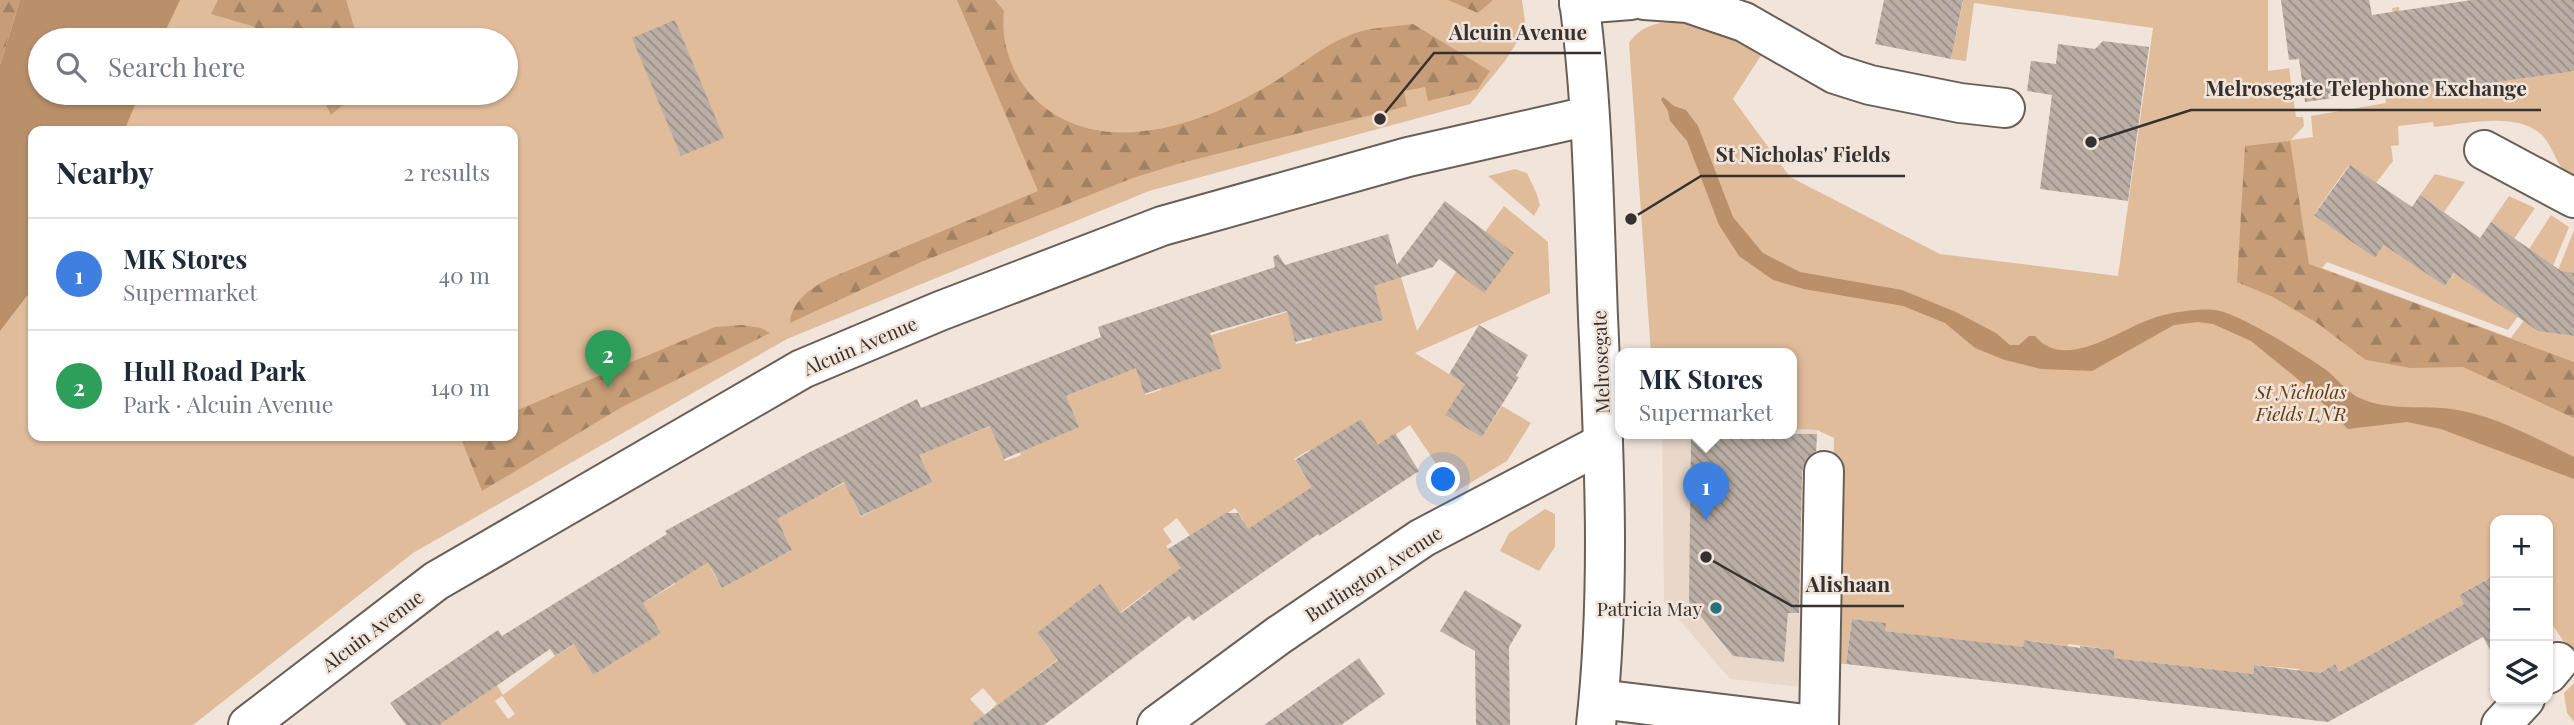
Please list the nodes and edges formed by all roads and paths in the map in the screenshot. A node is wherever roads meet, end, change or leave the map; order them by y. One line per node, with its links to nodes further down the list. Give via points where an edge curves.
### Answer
1 (1631, 0): 3 (street)
2 (1644, 0): 4 (street, via 1688,3 1744,22 1846,78 1905,93)
3 (1579, 2): 5 (street, Melrosegate)
4 (2005, 108)
5 (1589, 116): 8 (street, Melrosegate); 12 (street, Alcuin Avenue, via 1408,157 1161,226 802,369 436,581)
6 (2484, 150): 7 (street)
7 (2574, 198)
8 (1603, 443): 11 (street, Melrosegate, via 1605,573); 13 (street, Burlington Avenue, via 1422,538)
9 (1824, 471): 15 (street)
10 (2520, 704): 16 (street)
11 (1598, 712): 14 (street)
12 (248, 725)
13 (1157, 725)
14 (1813, 725)
15 (1819, 725)
16 (2501, 725)

